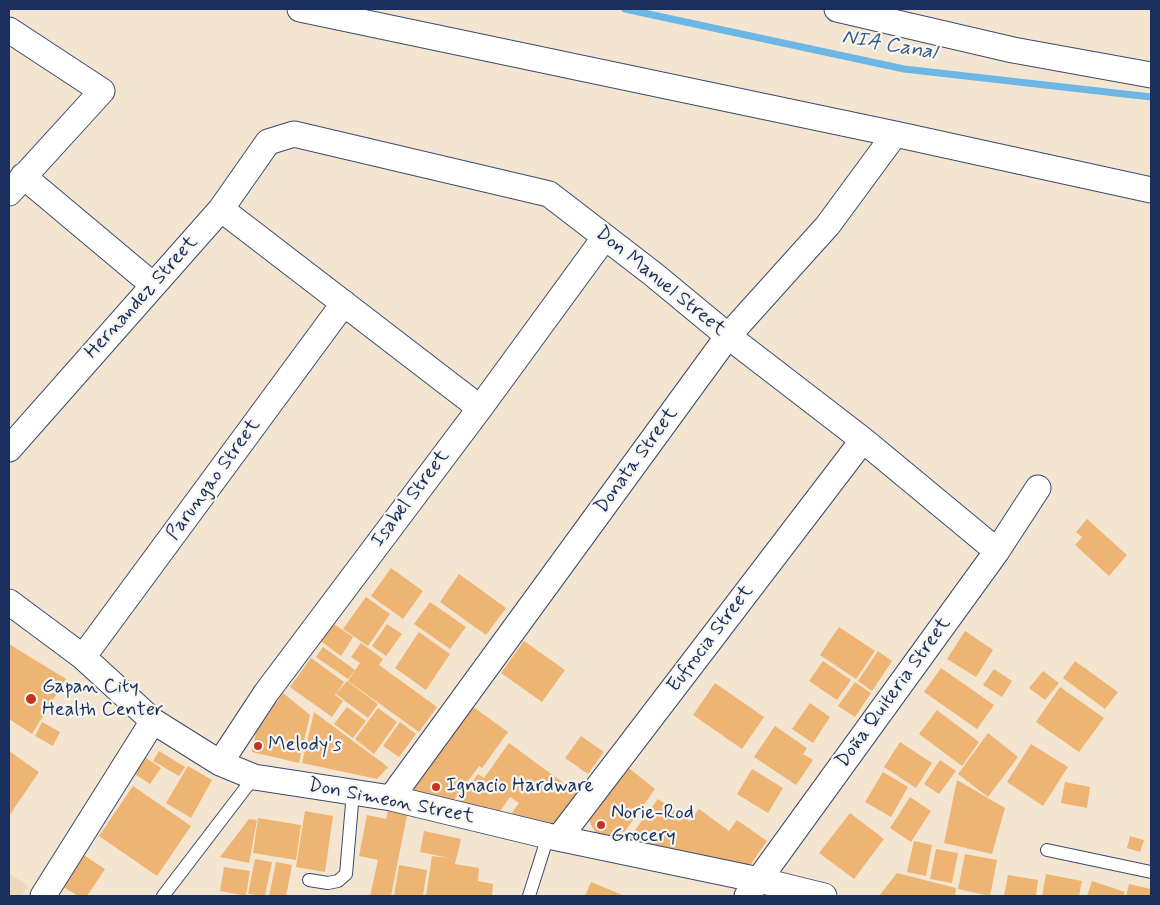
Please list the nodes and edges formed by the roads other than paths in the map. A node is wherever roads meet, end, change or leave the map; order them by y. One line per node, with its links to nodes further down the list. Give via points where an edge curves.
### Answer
1 (300, 9): 5 (street)
2 (837, 9): 4 (street, via 1013,50)
3 (9, 30): 7 (street, via 102,91)
4 (1151, 75)
5 (895, 134): 8 (street); 13 (street, Donata Street, via 828,225)
6 (268, 142): 9 (street, Hernandez Street); 10 (street, Don Manuel Street, via 294,134 549,194)
7 (16, 184): 11 (street)
8 (1151, 190)
9 (221, 209): 11 (street, Hernandez Street); 12 (street)
10 (605, 237): 13 (street, Don Manuel Street); 14 (street, Isabel Street)
11 (154, 285): 16 (street, Hernandez Street)
12 (344, 304): 14 (street); 20 (street, Parungao Street)
13 (728, 336): 15 (street, Don Manuel Street); 25 (street, Donata Street)
14 (480, 408): 22 (street, Isabel Street, via 266,693)
15 (863, 440): 18 (street, Don Manuel Street); 26 (street, Eufrocia Street)
16 (9, 449)
17 (1038, 488): 18 (street, Doña Quiteria Street)
18 (997, 552): 30 (street, Doña Quiteria Street)
19 (9, 602): 20 (street, Don Simeon Street)
20 (83, 657): 21 (street, Don Simeon Street)
21 (153, 721): 22 (street, Don Simeon Street); 31 (street)
22 (220, 763): 23 (street, Don Simeon Street)
23 (254, 777): 24 (street, Don Simeon Street); 32 (lane)
24 (353, 792): 25 (street, Don Simeon Street); 29 (lane, via 346,874 328,883)
25 (391, 798): 26 (street, Don Simeon Street)
26 (554, 837): 30 (street, Don Simeon Street); 33 (lane)
27 (1047, 850): 28 (lane)
28 (1151, 872)
29 (309, 880)
30 (753, 888): 34 (street, Don Simeon Street)
31 (43, 896)
32 (163, 896)
33 (529, 896)
34 (824, 896)

